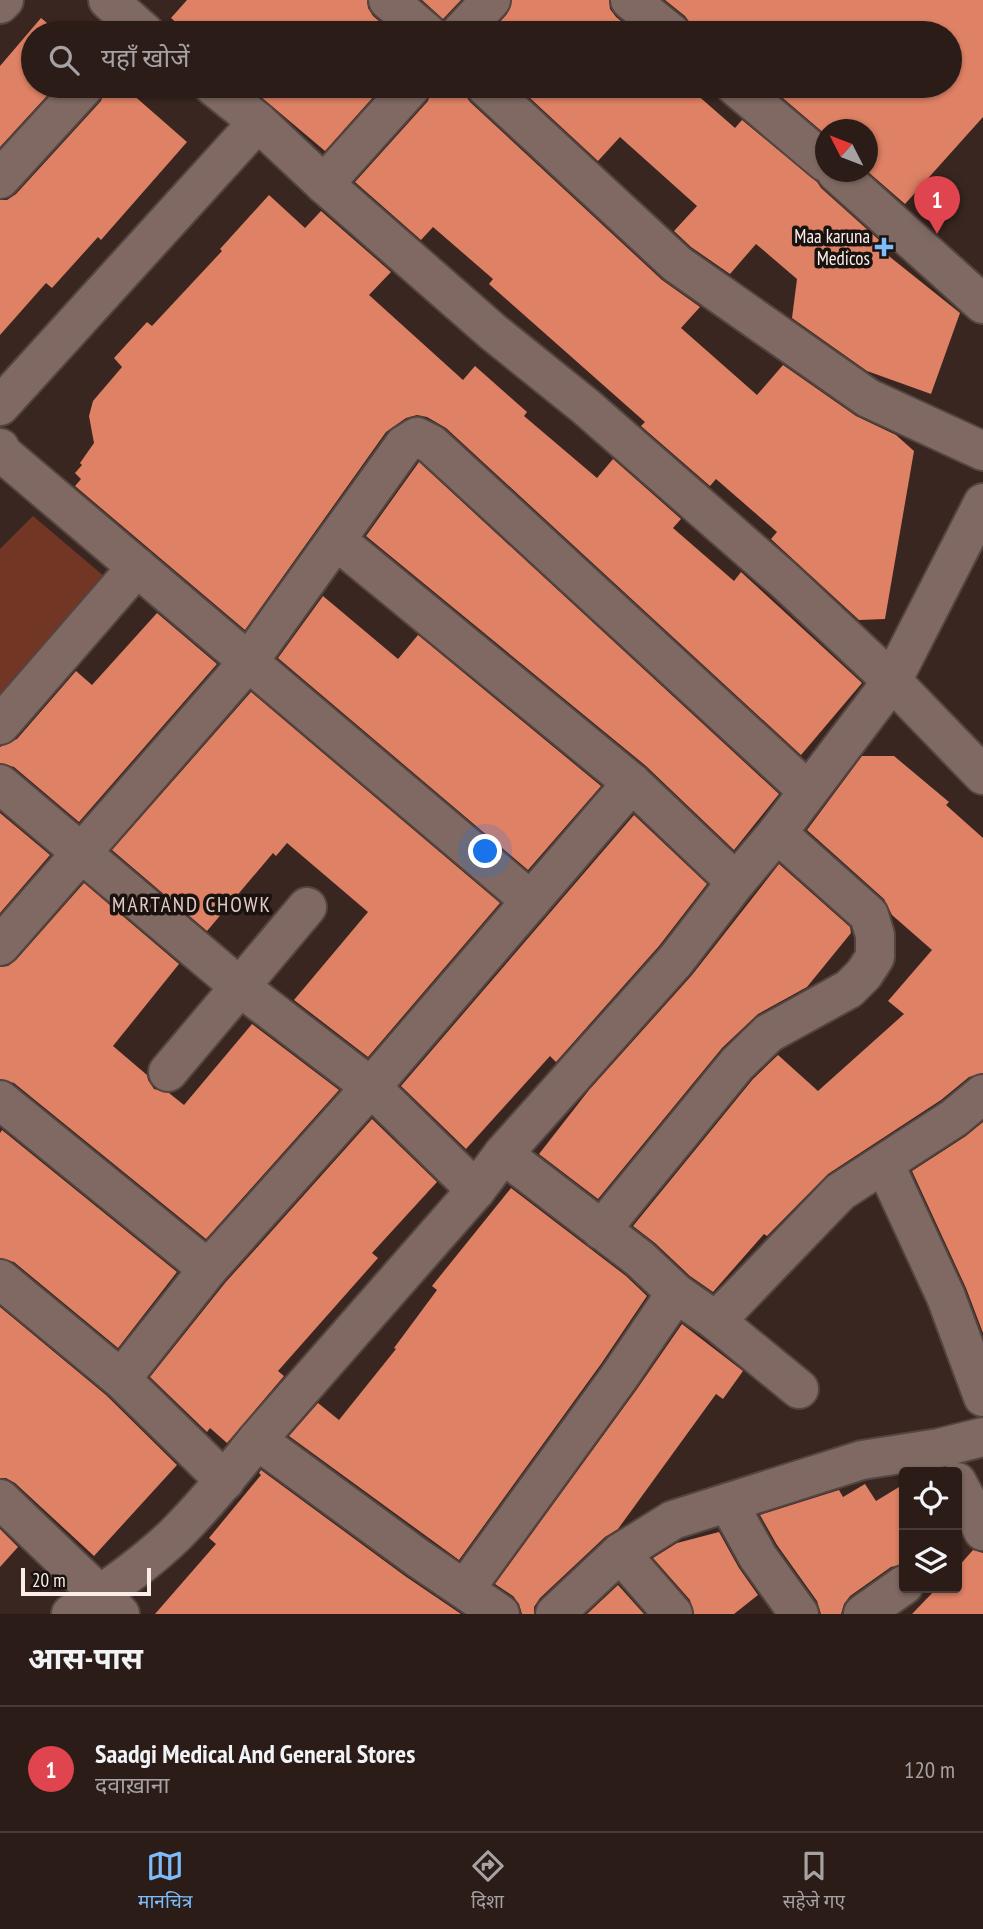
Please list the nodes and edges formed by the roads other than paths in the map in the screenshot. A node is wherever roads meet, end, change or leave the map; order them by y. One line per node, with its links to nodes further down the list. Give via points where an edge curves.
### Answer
1 (4, 0): 6 (street)
2 (110, 0): 7 (street)
3 (388, 0): 8 (street)
4 (491, 0): 9 (street)
5 (630, 0): 10 (street)
6 (0, 4)
7 (128, 21)
8 (413, 21)
9 (471, 21)
10 (656, 21)
11 (74, 98): 18 (street)
12 (228, 98): 16 (street)
13 (401, 98): 20 (street)
14 (498, 98): 24 (street, via 677,264 868,398)
15 (749, 98): 17 (street)
16 (258, 122): 20 (street); 22 (street)
17 (815, 154)
18 (0, 179)
19 (847, 182): 21 (street)
20 (324, 184): 29 (street, via 783,579)
21 (983, 304)
22 (0, 406)
23 (0, 448): 27 (street)
24 (983, 451)
25 (983, 503): 29 (street)
26 (336, 540): 28 (street); 32 (street); 34 (street, via 404,445 417,437 430,444)
27 (137, 567): 28 (street); 30 (street)
28 (249, 661): 36 (street); 38 (street)
29 (892, 681): 31 (street); 34 (street)
30 (0, 725)
31 (983, 775)
32 (632, 783): 37 (street); 38 (street)
33 (0, 784): 36 (street)
34 (808, 791): 35 (street)
35 (777, 833): 37 (street); 49 (street, via 869,915 875,957 849,989 769,1033 745,1056)
36 (81, 854): 40 (street); 41 (street)
37 (736, 882): 46 (street, via 676,960)
38 (531, 901): 43 (street)
39 (307, 907): 41 (street)
40 (0, 946)
41 (240, 987): 42 (street); 43 (street)
42 (168, 1072)
43 (371, 1087): 48 (street); 50 (street)
44 (983, 1094): 47 (street)
45 (0, 1100): 50 (street)
46 (503, 1154): 48 (street); 49 (street)
47 (885, 1165): 53 (street, via 840,1192); 56 (street, via 946,1297)
48 (476, 1190): 58 (street)
49 (601, 1230): 52 (street)
50 (208, 1269): 54 (street)
51 (0, 1279): 54 (street)
52 (676, 1293): 53 (street); 66 (street)
53 (716, 1321): 55 (street)
54 (121, 1379): 60 (street)
55 (799, 1389)
56 (983, 1396)
57 (983, 1437): 59 (street)
58 (257, 1440): 60 (street); 66 (street)
59 (945, 1460): 63 (street, via 862,1460)
60 (225, 1481): 68 (street)
61 (962, 1498): 64 (street)
62 (0, 1499): 68 (street)
63 (728, 1503): 65 (street, via 673,1520); 69 (street)
64 (974, 1536)
65 (620, 1553): 71 (street); 72 (street)
66 (466, 1589): 70 (street)
67 (899, 1589): 73 (street)
68 (97, 1608)
69 (784, 1608)
70 (500, 1614)
71 (555, 1614)
72 (673, 1614)
73 (863, 1614)

